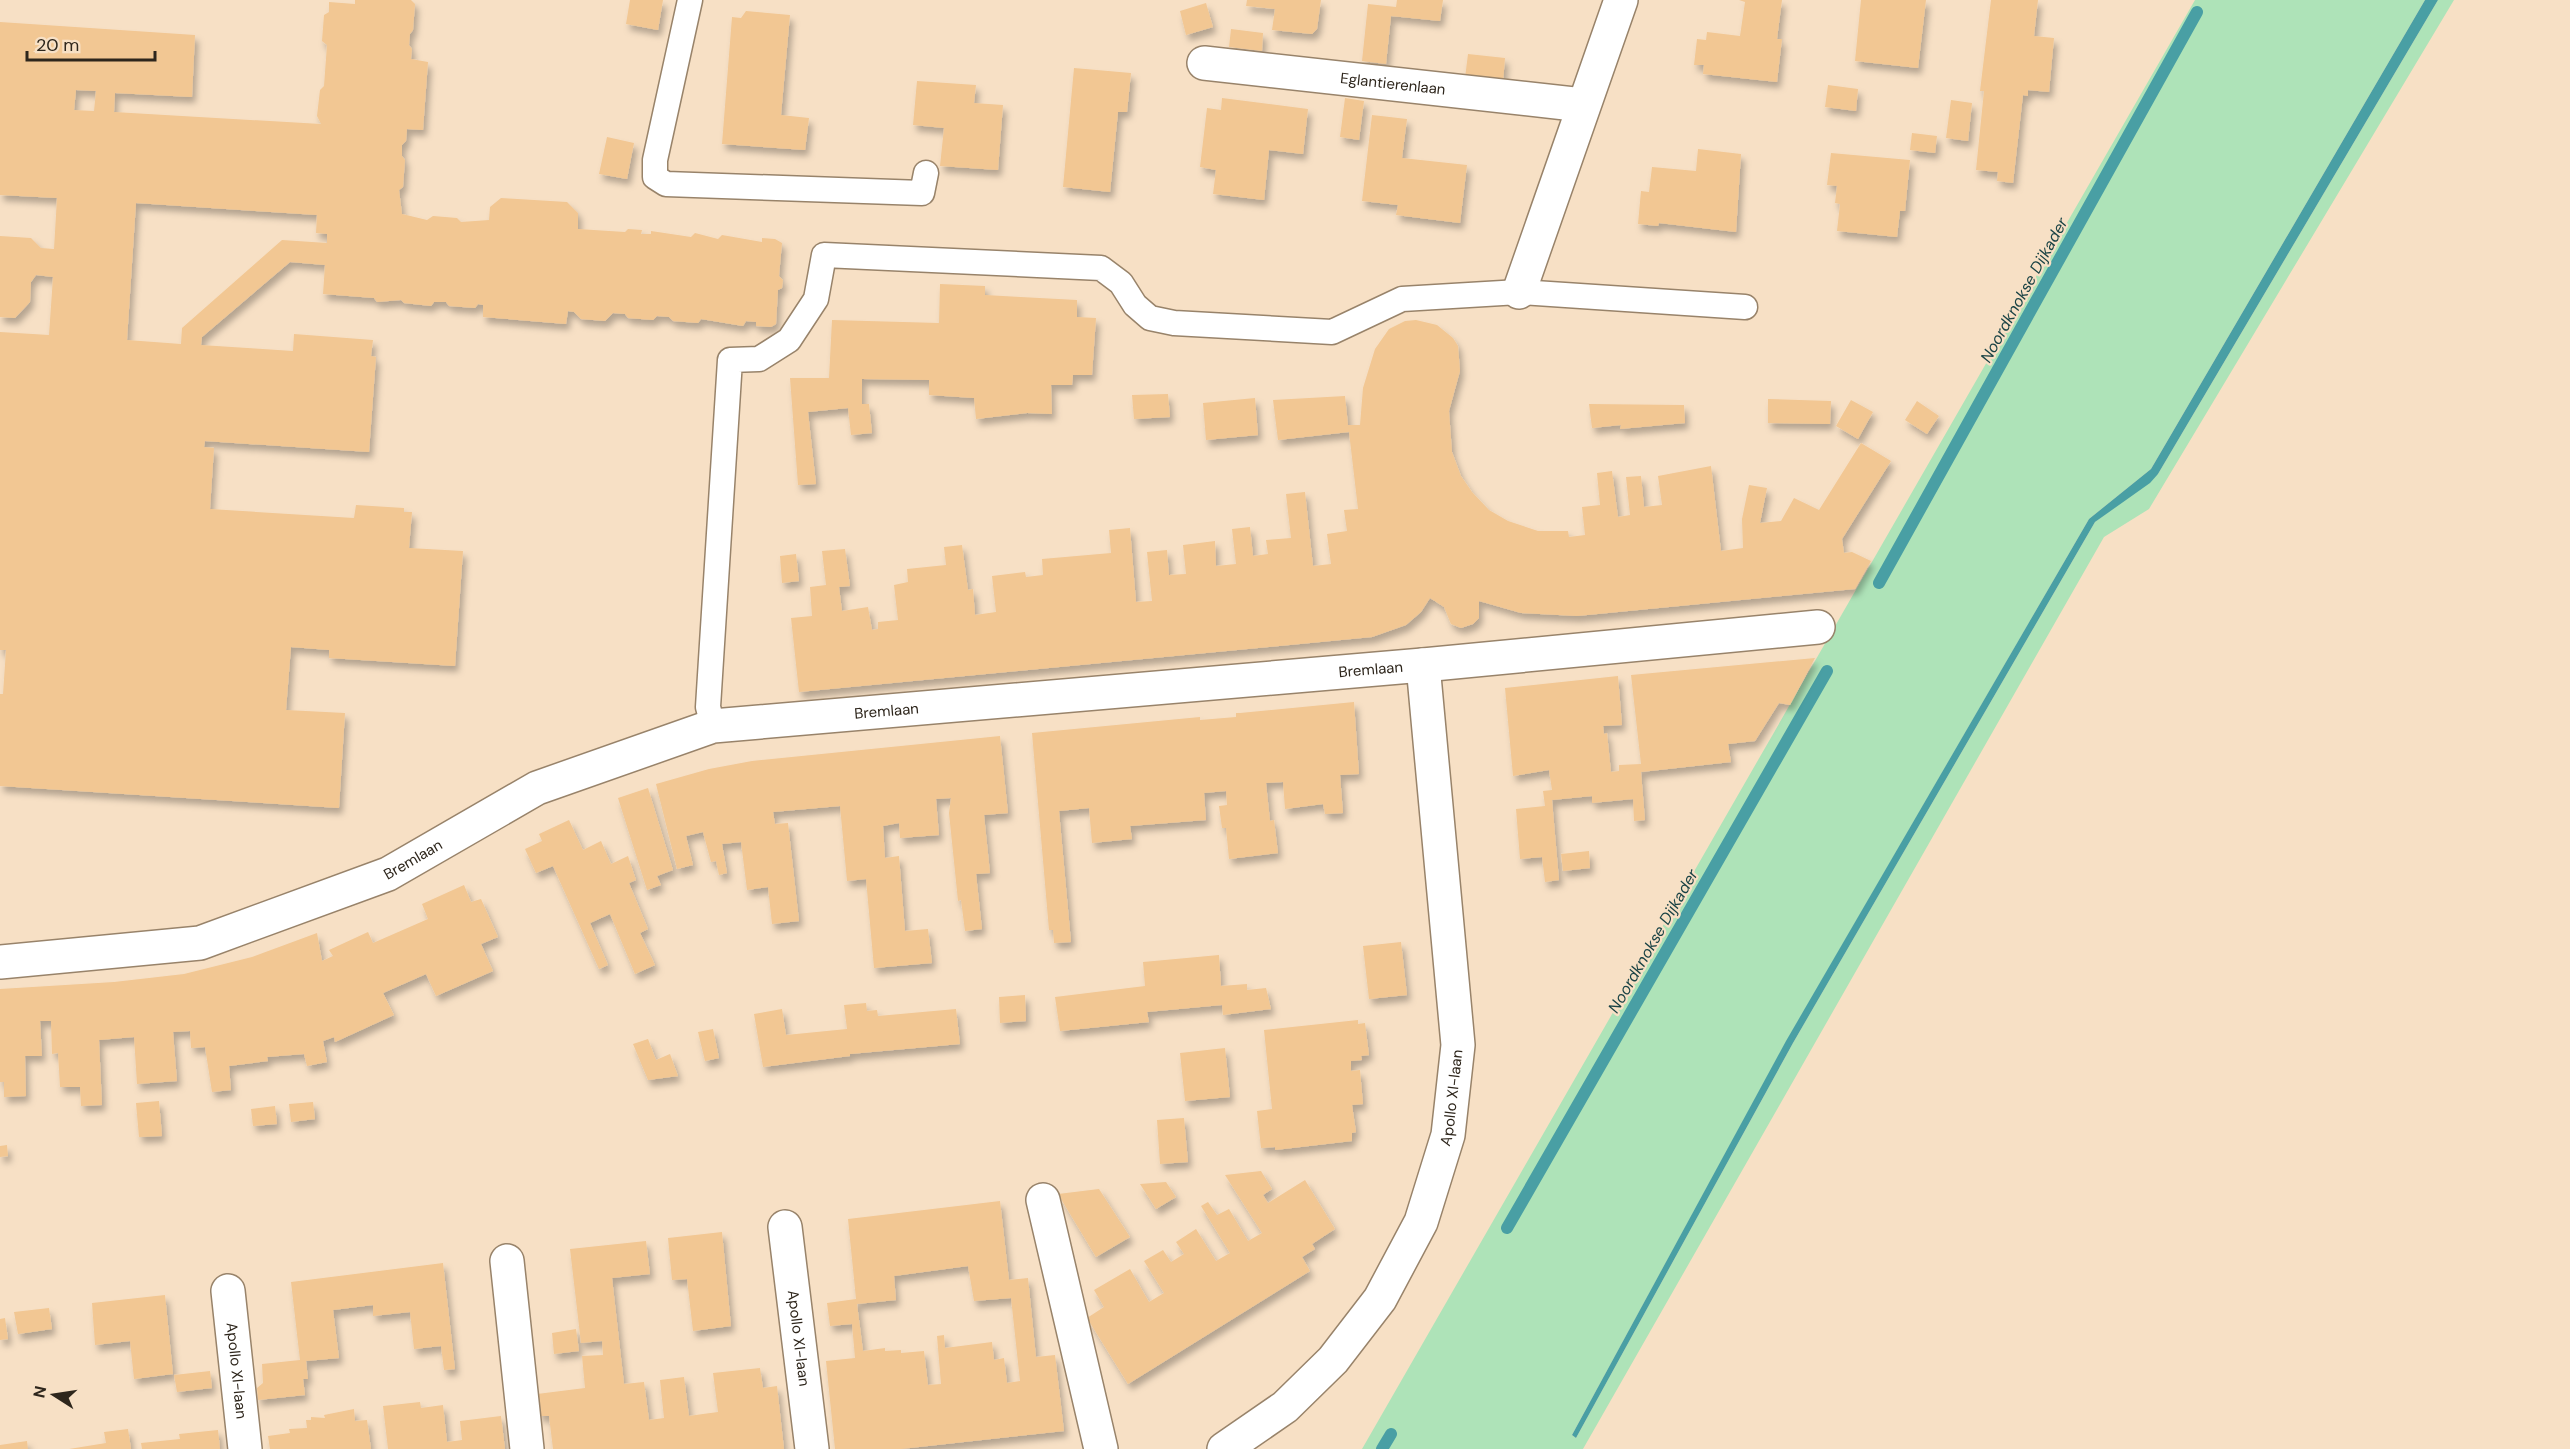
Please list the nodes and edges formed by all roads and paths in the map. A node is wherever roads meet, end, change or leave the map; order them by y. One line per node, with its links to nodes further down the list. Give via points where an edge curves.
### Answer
1 (690, 0): 5 (lane, via 655,160 655,177 666,184 922,193)
2 (1621, 0): 4 (street)
3 (1204, 63): 4 (street, Eglantierenlaan)
4 (1583, 105): 6 (street)
5 (926, 173)
6 (1519, 292): 7 (lane); 10 (lane, via 1402,299 1332,332 1174,323 1150,318 1121,284 1101,268 824,255 816,299 789,340 759,358 730,360 708,707)
7 (1745, 307)
8 (1818, 627): 9 (street, Bremlaan)
9 (1423, 666): 10 (street, Bremlaan); 20 (street, Apollo XI-laan, via 1458,1045 1448,1135 1421,1222 1380,1299 1333,1360 1293,1399)
10 (713, 726): 11 (street, Bremlaan, via 537,788 388,874 200,943)
11 (0, 962)
12 (1043, 1200): 19 (street)
13 (785, 1227): 18 (street, Apollo XI-laan)
14 (507, 1261): 17 (street)
15 (228, 1291): 16 (street, Apollo XI-laan)
16 (245, 1449)
17 (528, 1449)
18 (812, 1449)
19 (1101, 1449)
20 (1224, 1449)

